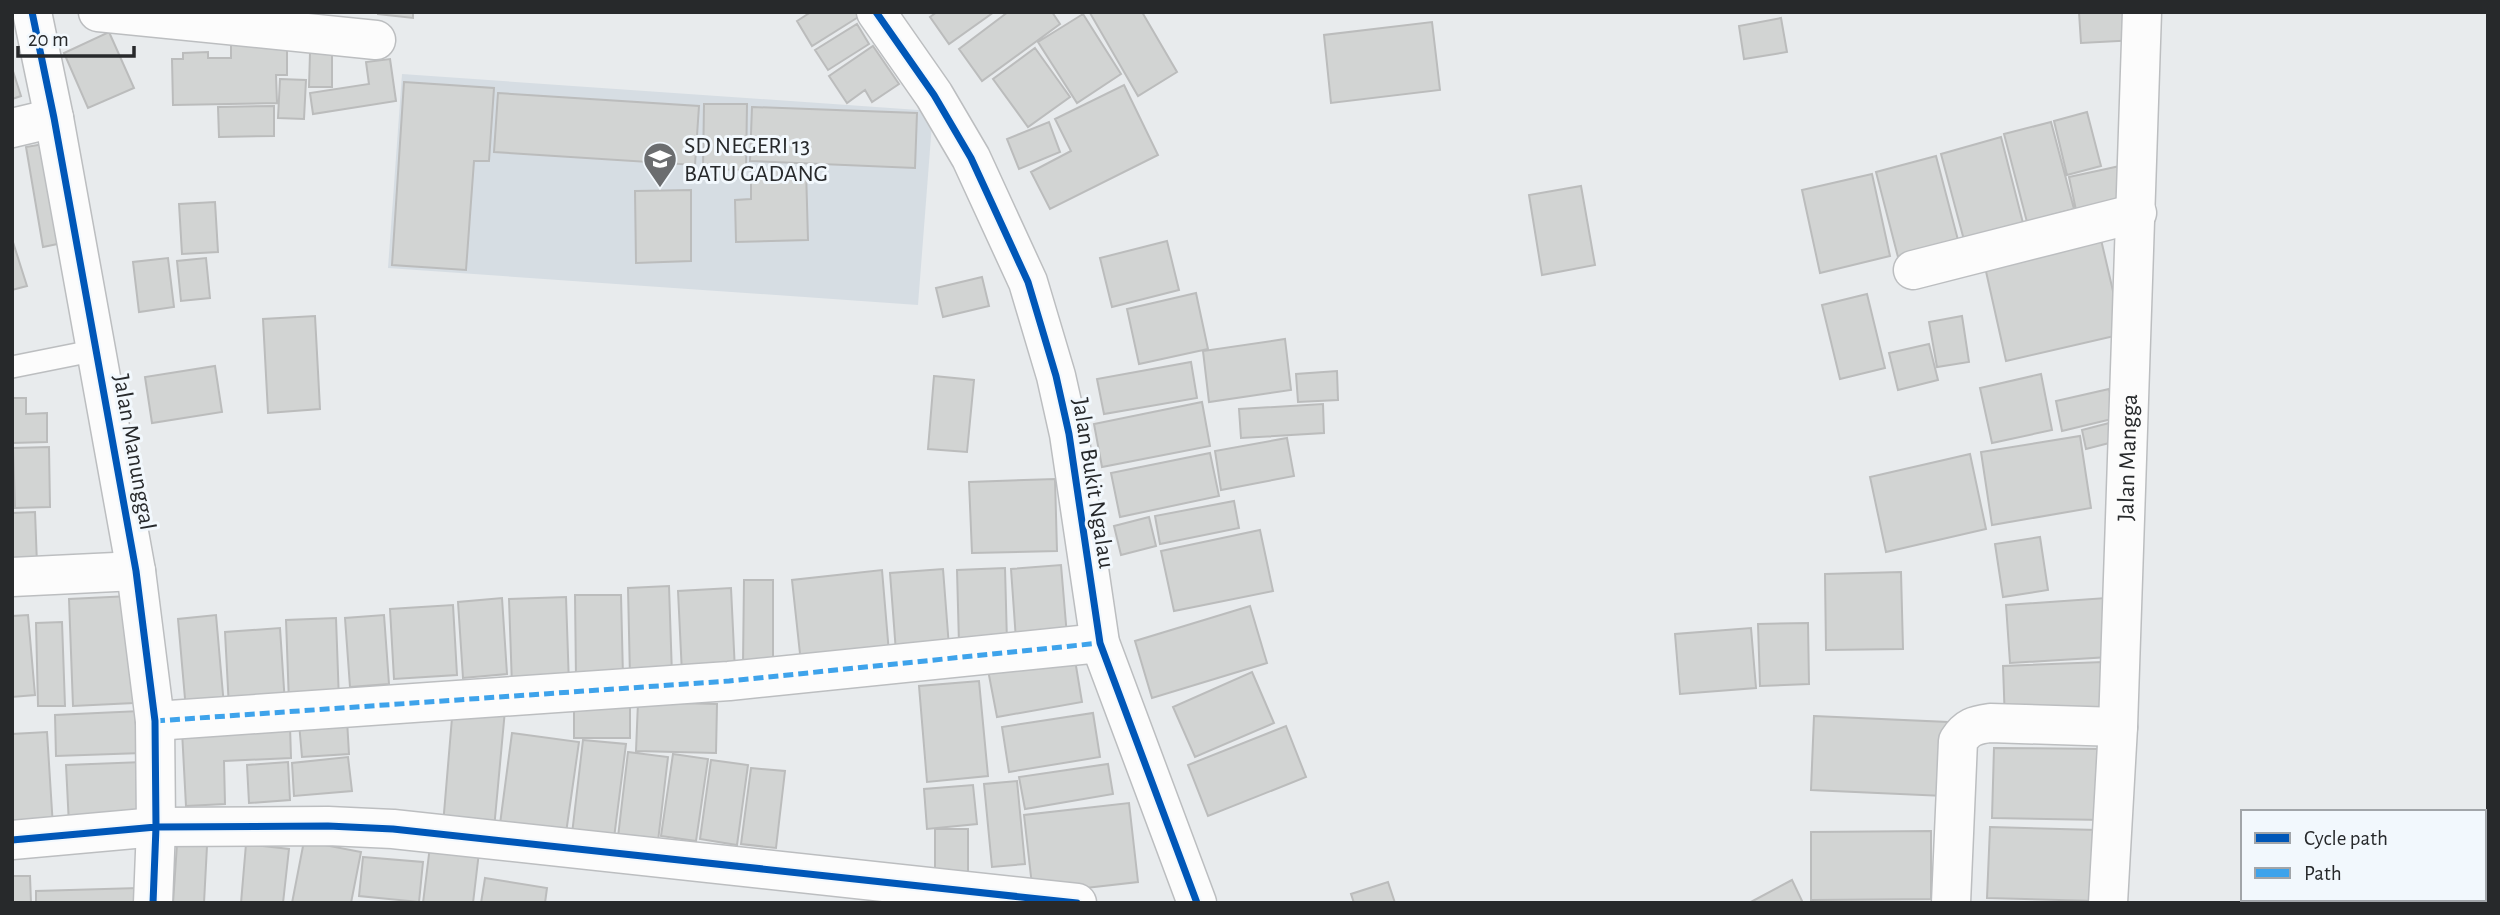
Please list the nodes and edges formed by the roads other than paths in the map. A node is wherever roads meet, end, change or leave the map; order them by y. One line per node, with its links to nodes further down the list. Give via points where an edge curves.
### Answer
1 (32, 12): 6 (street, Jalan Manunggal)
2 (98, 12): 5 (street)
3 (876, 12): 14 (street, Jalan Bukit Ngalau, via 971,158 1028,282 1069,434)
4 (2141, 12): 8 (street, Jalan Mangga)
5 (376, 40)
6 (54, 118): 7 (street); 10 (street, Jalan Manunggal)
7 (12, 128)
8 (2137, 213): 9 (street); 16 (street, Jalan Mangga)
9 (1913, 270)
10 (97, 350): 11 (lane); 12 (street, Jalan Manunggal)
11 (12, 367)
12 (136, 572): 13 (street); 15 (street, Jalan Manunggal)
13 (12, 577)
14 (1100, 643): 15 (street, via 729,681); 21 (street, Jalan Bukit Ngalau)
15 (155, 721): 17 (street, Jalan Manunggal)
16 (2118, 727): 22 (street, via 1990,723 1972,725 1962,734 1958,741); 23 (street, Jalan Mangga)
17 (156, 827): 18 (street); 19 (street, Jalan Manunggal); 20 (street, via 393,829)
18 (12, 840)
19 (153, 903)
20 (1077, 903)
21 (1197, 903)
22 (1951, 903)
23 (2108, 903)

